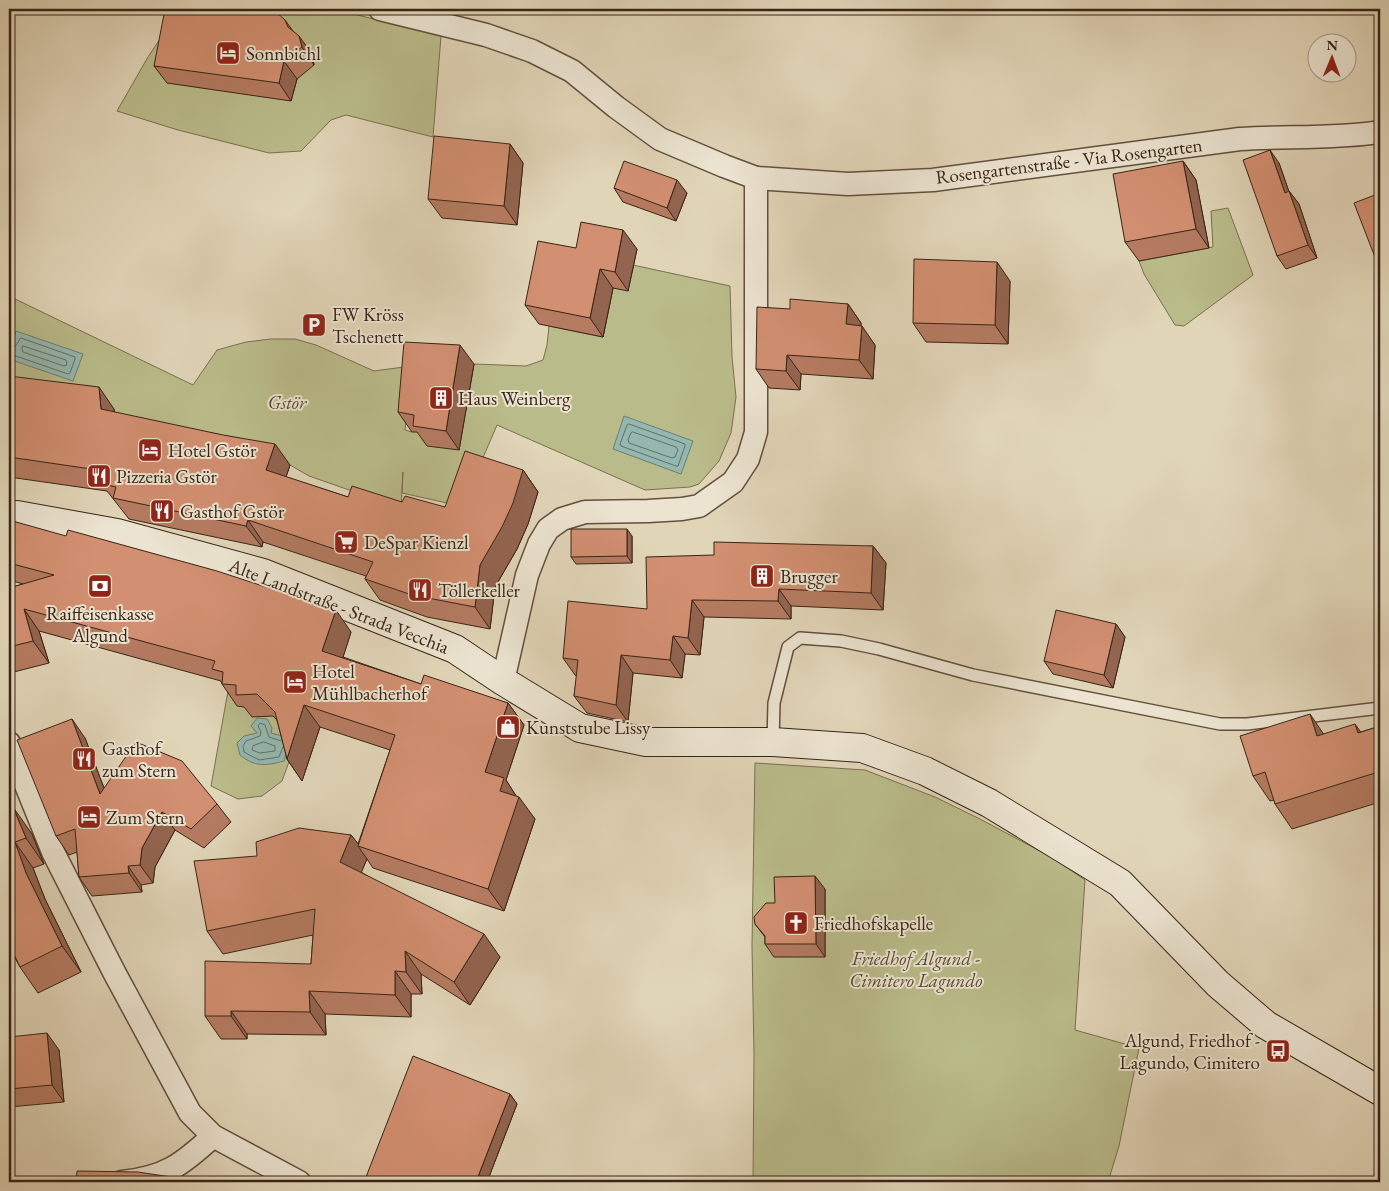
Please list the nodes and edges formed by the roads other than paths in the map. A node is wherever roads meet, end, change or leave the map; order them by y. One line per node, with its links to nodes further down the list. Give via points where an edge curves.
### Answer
1 (380, 9): 3 (street, Rosengartenstraße - Via Rosengarten, via 486,35 532,51 572,71 660,139)
2 (1380, 132): 3 (street, Rosengartenstraße - Via Rosengarten, via 1240,139 933,180 848,184)
3 (756, 178): 5 (street, via 756,432 748,459 733,482 699,506 585,512 562,519 548,528 528,575)
4 (9, 515): 5 (main road, Alte Landstraße - Strada Vecchia, via 117,533 263,573 455,649)
5 (504, 681): 7 (main road, Alte Landstraße - Strada Vecchia, via 580,728 646,742)
6 (1380, 708): 7 (lane, via 1247,724 1220,724 973,675 841,641 800,638 788,647 774,702)
7 (773, 742): 9 (main road, Alte Landstraße - Strada Vecchia, via 862,748 924,771 989,803 1120,883 1218,984 1266,1025)
8 (9, 743): 10 (street, via 54,852 114,972 190,1113)
9 (1380, 1091)
10 (213, 1136): 11 (street, via 189,1159 165,1173); 12 (street)
11 (122, 1182)
12 (299, 1182)

